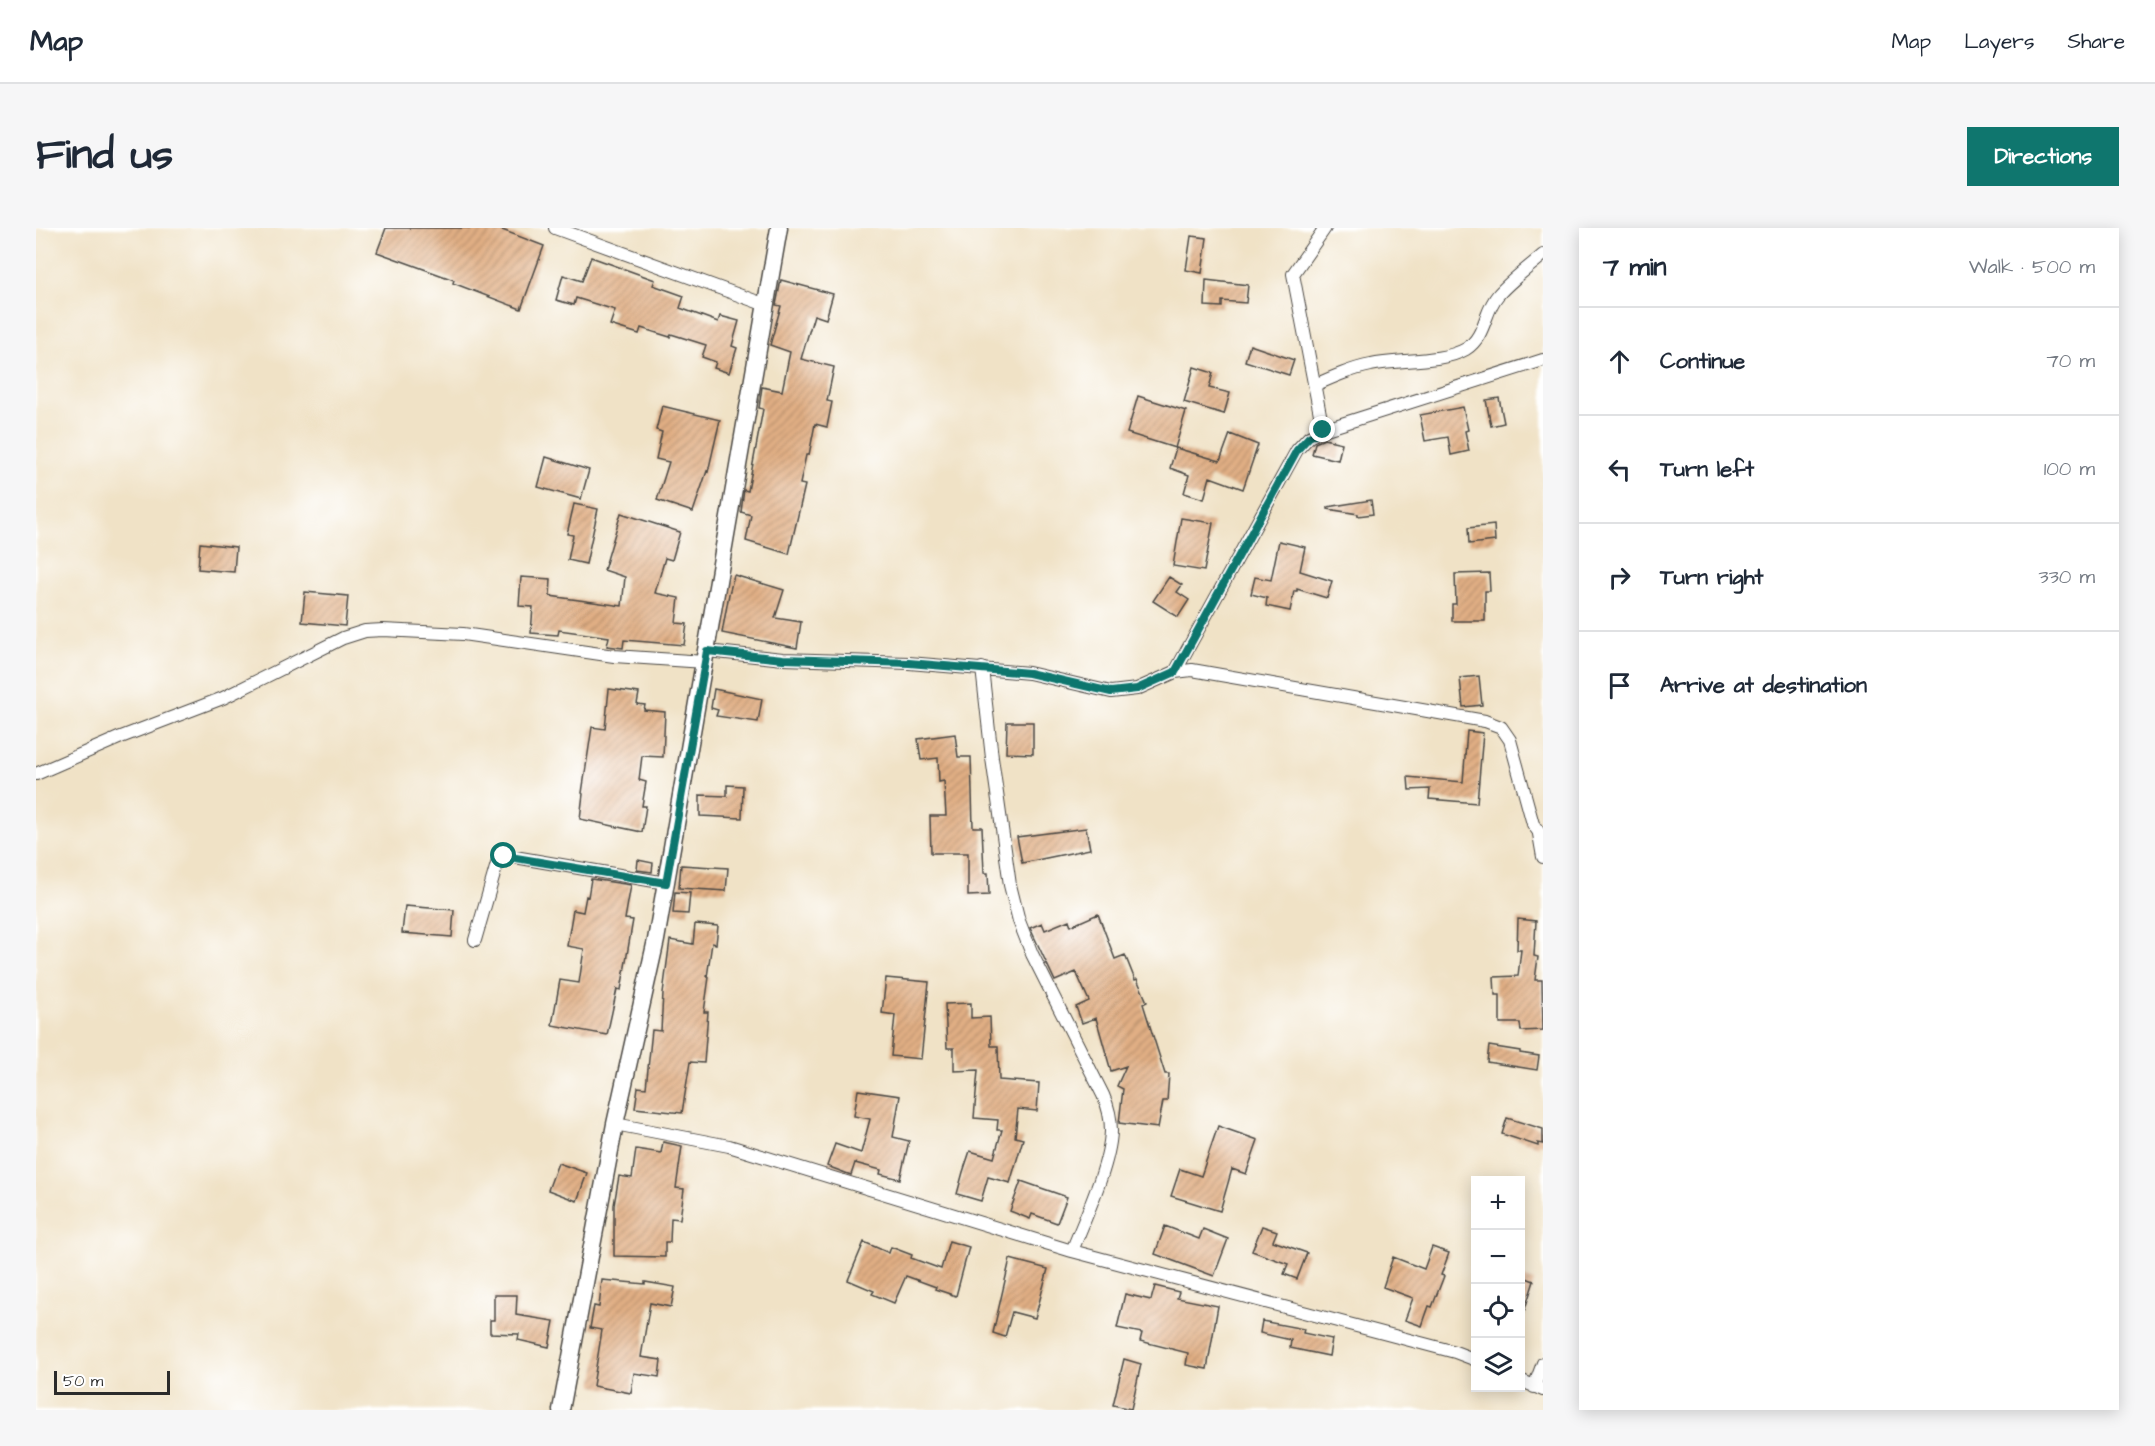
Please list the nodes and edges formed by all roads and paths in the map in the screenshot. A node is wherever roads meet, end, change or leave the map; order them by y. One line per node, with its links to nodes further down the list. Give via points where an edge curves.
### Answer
1 (555, 228): 5 (street)
2 (779, 228): 5 (street)
3 (1325, 228): 7 (street, via 1293,277)
4 (1543, 255): 7 (street, via 1497,296 1483,330 1466,349 1413,362 1373,364)
5 (766, 305): 9 (street)
6 (1543, 360): 8 (street)
7 (1315, 385): 8 (street)
8 (1323, 430): 11 (street, via 1297,450)
9 (706, 656): 10 (street); 12 (street, via 614,656 464,634 365,631 223,698); 15 (street)
10 (982, 668): 11 (street, via 1029,673 1111,692 1137,689); 18 (street, via 1010,885 1019,921 1108,1109 1110,1144)
11 (1175, 672): 13 (street, via 1210,672 1501,726 1510,740 1533,824)
12 (36, 774)
13 (1541, 836): 14 (street)
14 (1543, 856)
15 (666, 883): 16 (street, via 501,857); 17 (street)
16 (475, 940)
17 (615, 1124): 18 (street, via 729,1146); 23 (street)
18 (1072, 1251): 19 (street)
19 (1471, 1358)
20 (1543, 1363): 22 (street)
21 (1525, 1382): 22 (street)
22 (1539, 1388)
23 (561, 1410)

